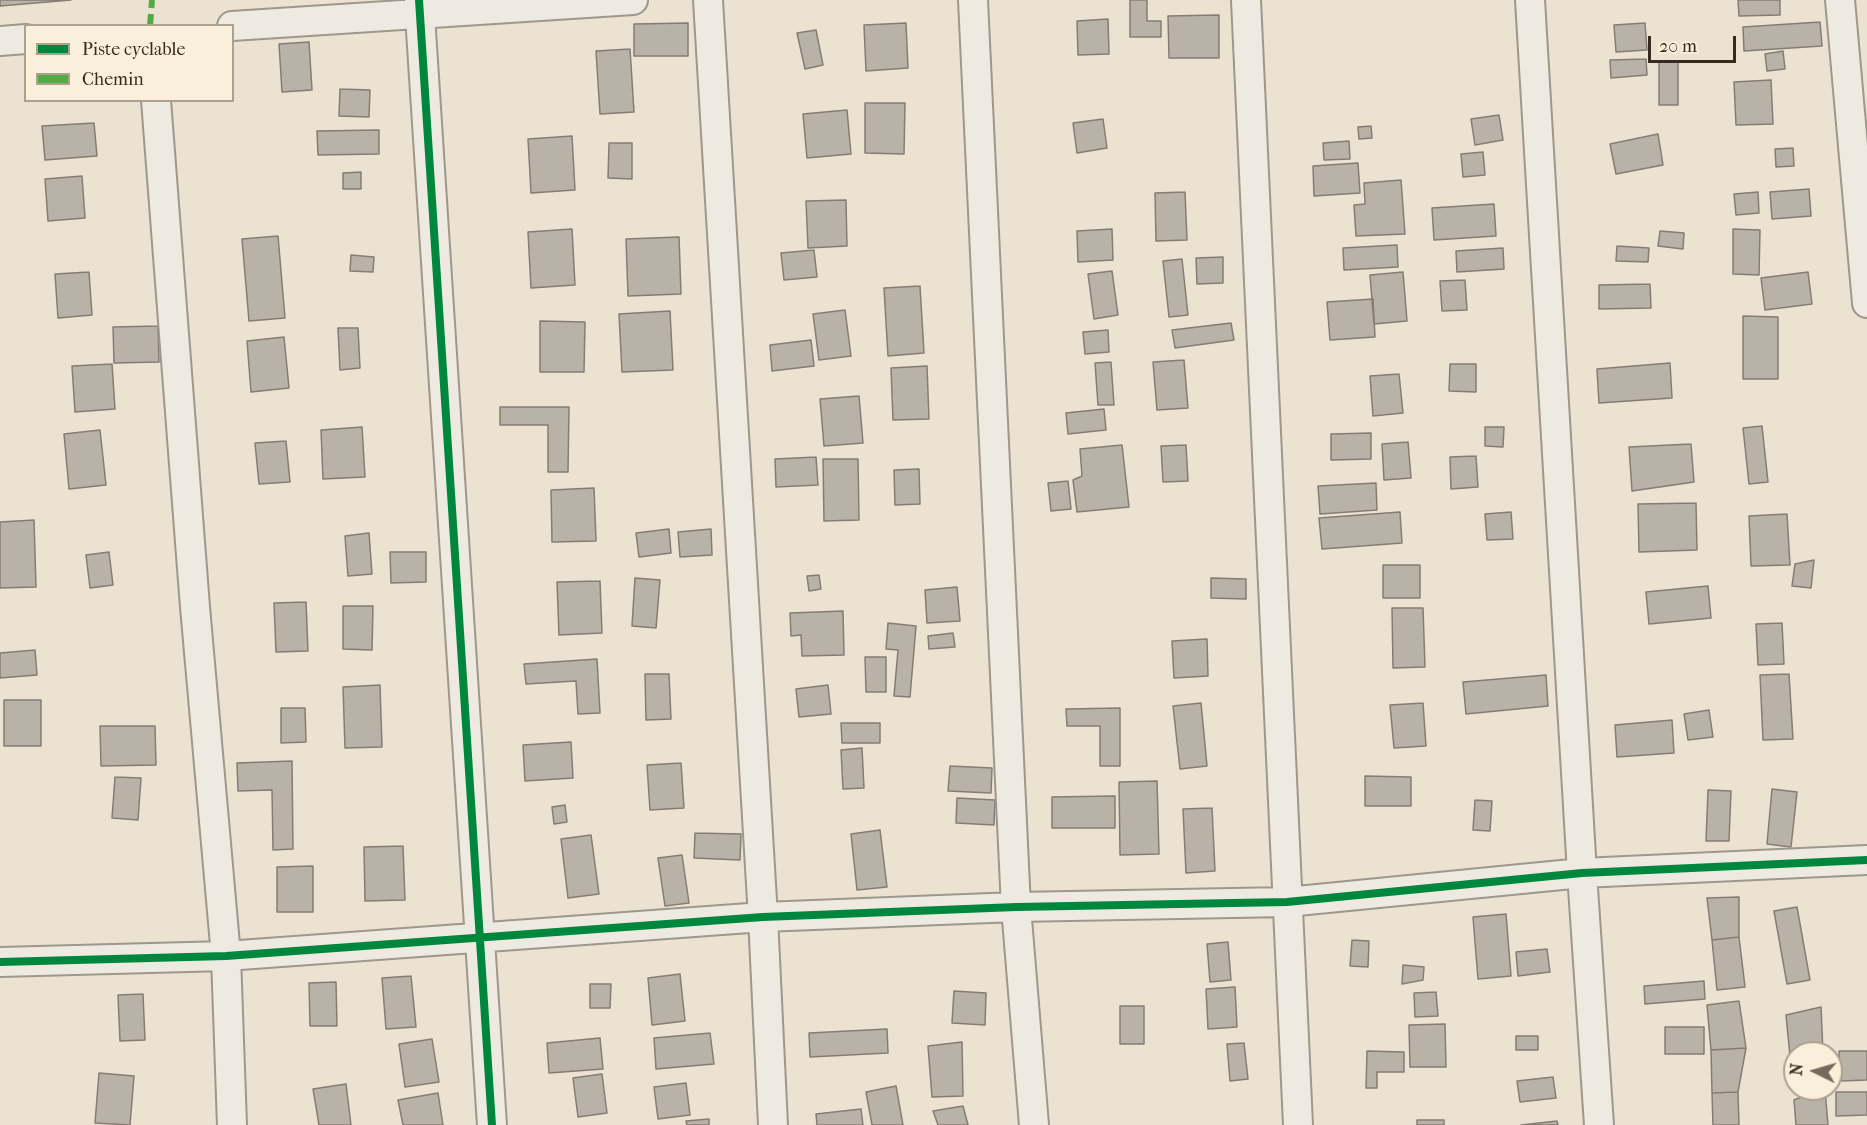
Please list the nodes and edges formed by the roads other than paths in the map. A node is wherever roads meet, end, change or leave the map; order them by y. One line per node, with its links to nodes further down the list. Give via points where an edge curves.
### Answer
1 (633, 0): 7 (street)
2 (708, 0): 17 (street)
3 (973, 0): 16 (street)
4 (1246, 0): 15 (street)
5 (1530, 0): 14 (street)
6 (1840, 0): 12 (street)
7 (419, 7): 8 (street); 18 (street)
8 (234, 26)
9 (24, 39): 10 (street)
10 (0, 41)
11 (156, 102): 19 (street)
12 (1867, 303)
13 (1867, 860): 14 (street)
14 (1582, 873): 15 (street); 26 (street)
15 (1287, 902): 16 (street); 25 (street)
16 (1016, 907): 17 (street); 24 (street)
17 (763, 917): 18 (street); 23 (street)
18 (481, 938): 19 (street); 22 (street)
19 (226, 956): 20 (street); 21 (street)
20 (0, 962)
21 (232, 1125)
22 (492, 1125)
23 (773, 1125)
24 (1034, 1125)
25 (1298, 1125)
26 (1599, 1125)

